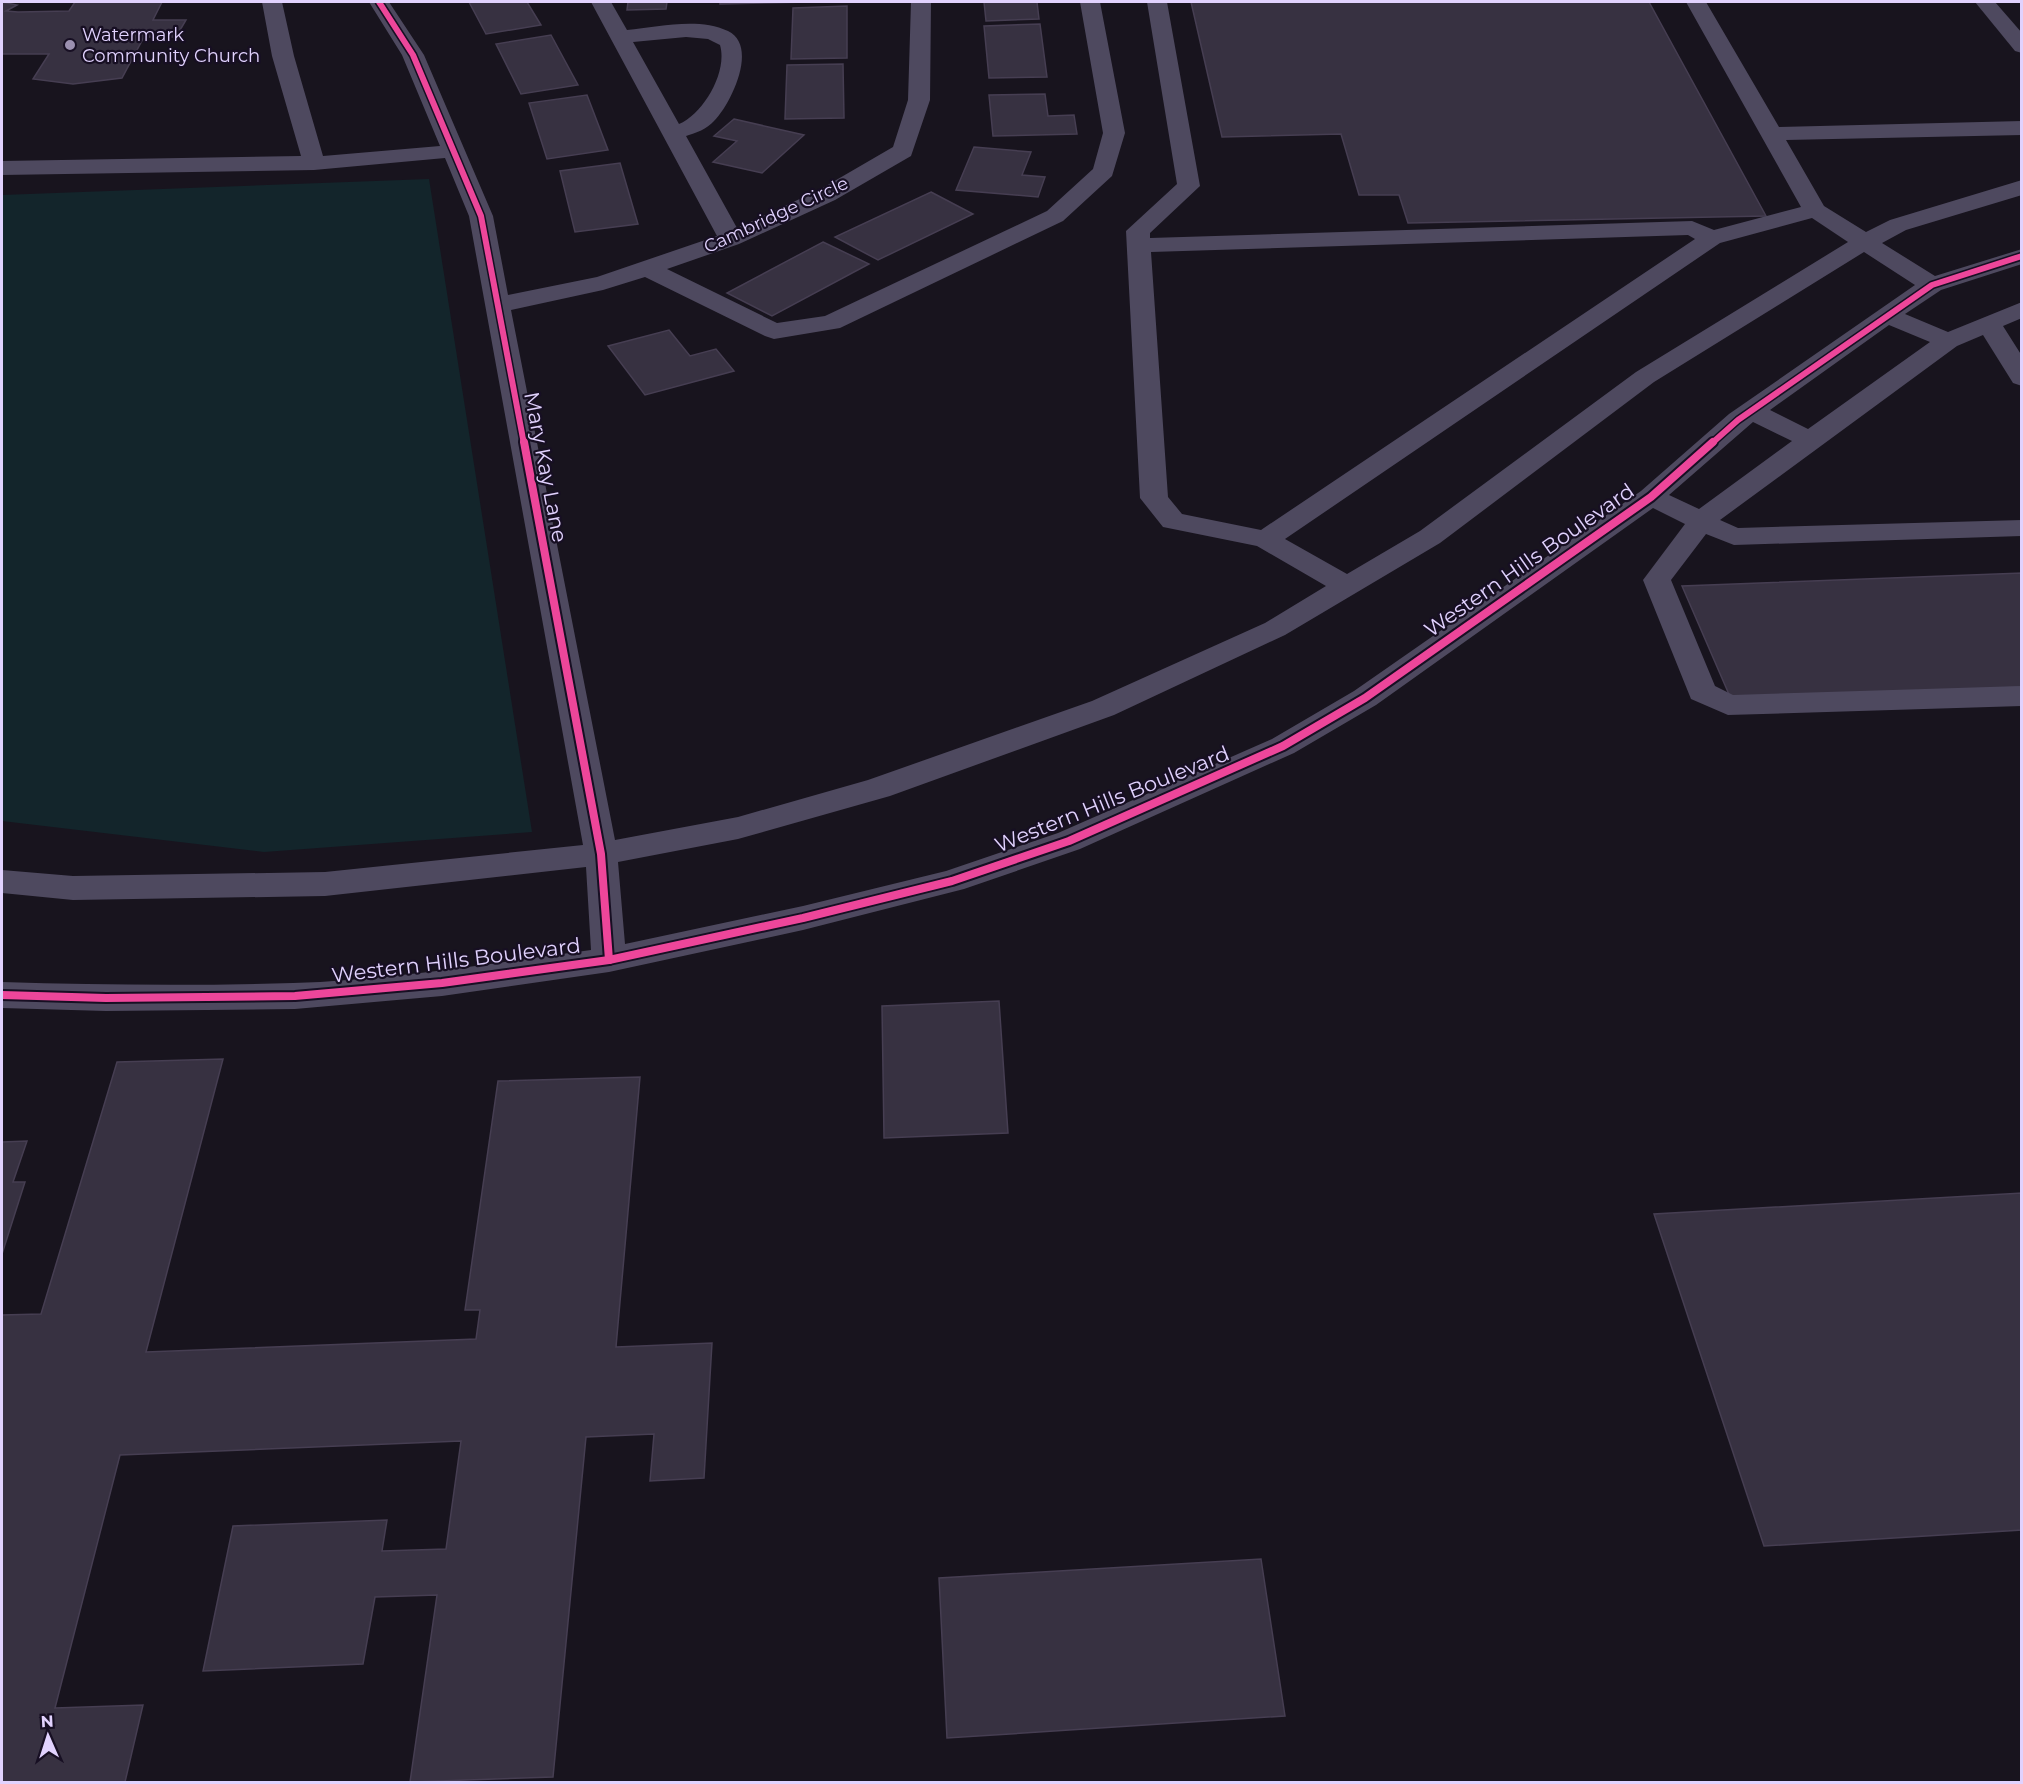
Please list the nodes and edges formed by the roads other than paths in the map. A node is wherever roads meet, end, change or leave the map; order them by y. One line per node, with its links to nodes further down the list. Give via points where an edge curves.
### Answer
1 (273, 2): 15 (street, via 283,56)
2 (379, 2): 14 (street, Mary Kay Lane, via 413,55)
3 (601, 2): 9 (street)
4 (921, 2): 20 (street, Cambridge Circle, via 919,100 903,151 827,195)
5 (1090, 2): 24 (street, via 1114,133 1104,171 1055,216 831,323 774,332)
6 (1157, 2): 22 (street, via 1189,186 1138,231)
7 (1696, 2): 13 (street)
8 (1985, 2): 10 (street)
9 (621, 37): 12 (street); 12 (street, via 702,33 720,35 729,42 732,50 714,107 696,125)
10 (2022, 47)
11 (2022, 128): 13 (street)
12 (673, 133): 20 (street)
13 (1771, 134): 18 (street)
14 (453, 151): 15 (street); 26 (street, Mary Kay Lane, via 481,216)
15 (314, 163): 16 (street)
16 (2, 168)
17 (2022, 187): 21 (street, via 1898,225)
18 (1815, 210): 19 (street); 21 (street)
19 (1712, 238): 22 (street, via 1692,228); 37 (street)
20 (731, 239): 24 (street, Cambridge Circle)
21 (1863, 243): 25 (street); 38 (street, via 1645,377 1430,537)
22 (1139, 245): 37 (street, via 1154,498 1173,521)
23 (2022, 255): 25 (street, Western Hills Boulevard)
24 (646, 268): 26 (street, Cambridge Circle, via 603,283)
25 (1932, 285): 28 (street, Western Hills Boulevard)
26 (498, 305): 40 (street, Mary Kay Lane)
27 (2022, 309): 29 (street)
28 (1887, 315): 30 (street); 32 (street, Western Hills Boulevard)
29 (1989, 324): 30 (street); 31 (street)
30 (1948, 342): 33 (street)
31 (2022, 378)
32 (1752, 411): 33 (street); 34 (street, Western Hills Boulevard)
33 (1810, 440): 35 (street)
34 (1651, 497): 35 (street); 42 (street, Western Hills Boulevard, via 1365,698 1283,746 1193,788 1069,841 952,881)
35 (1701, 521): 36 (street, via 1734,537); 39 (street, via 1657,580 1702,692 1728,705)
36 (2022, 528)
37 (1266, 539): 38 (street)
38 (1347, 586): 40 (street, via 1275,629 1092,712 879,788 738,828)
39 (2022, 696)
40 (600, 854): 41 (street, via 325,884 74,888); 42 (street, Mary Kay Lane)
41 (2, 882)
42 (609, 960): 43 (street, Western Hills Boulevard, via 442,983 295,996)
43 (2, 995)

